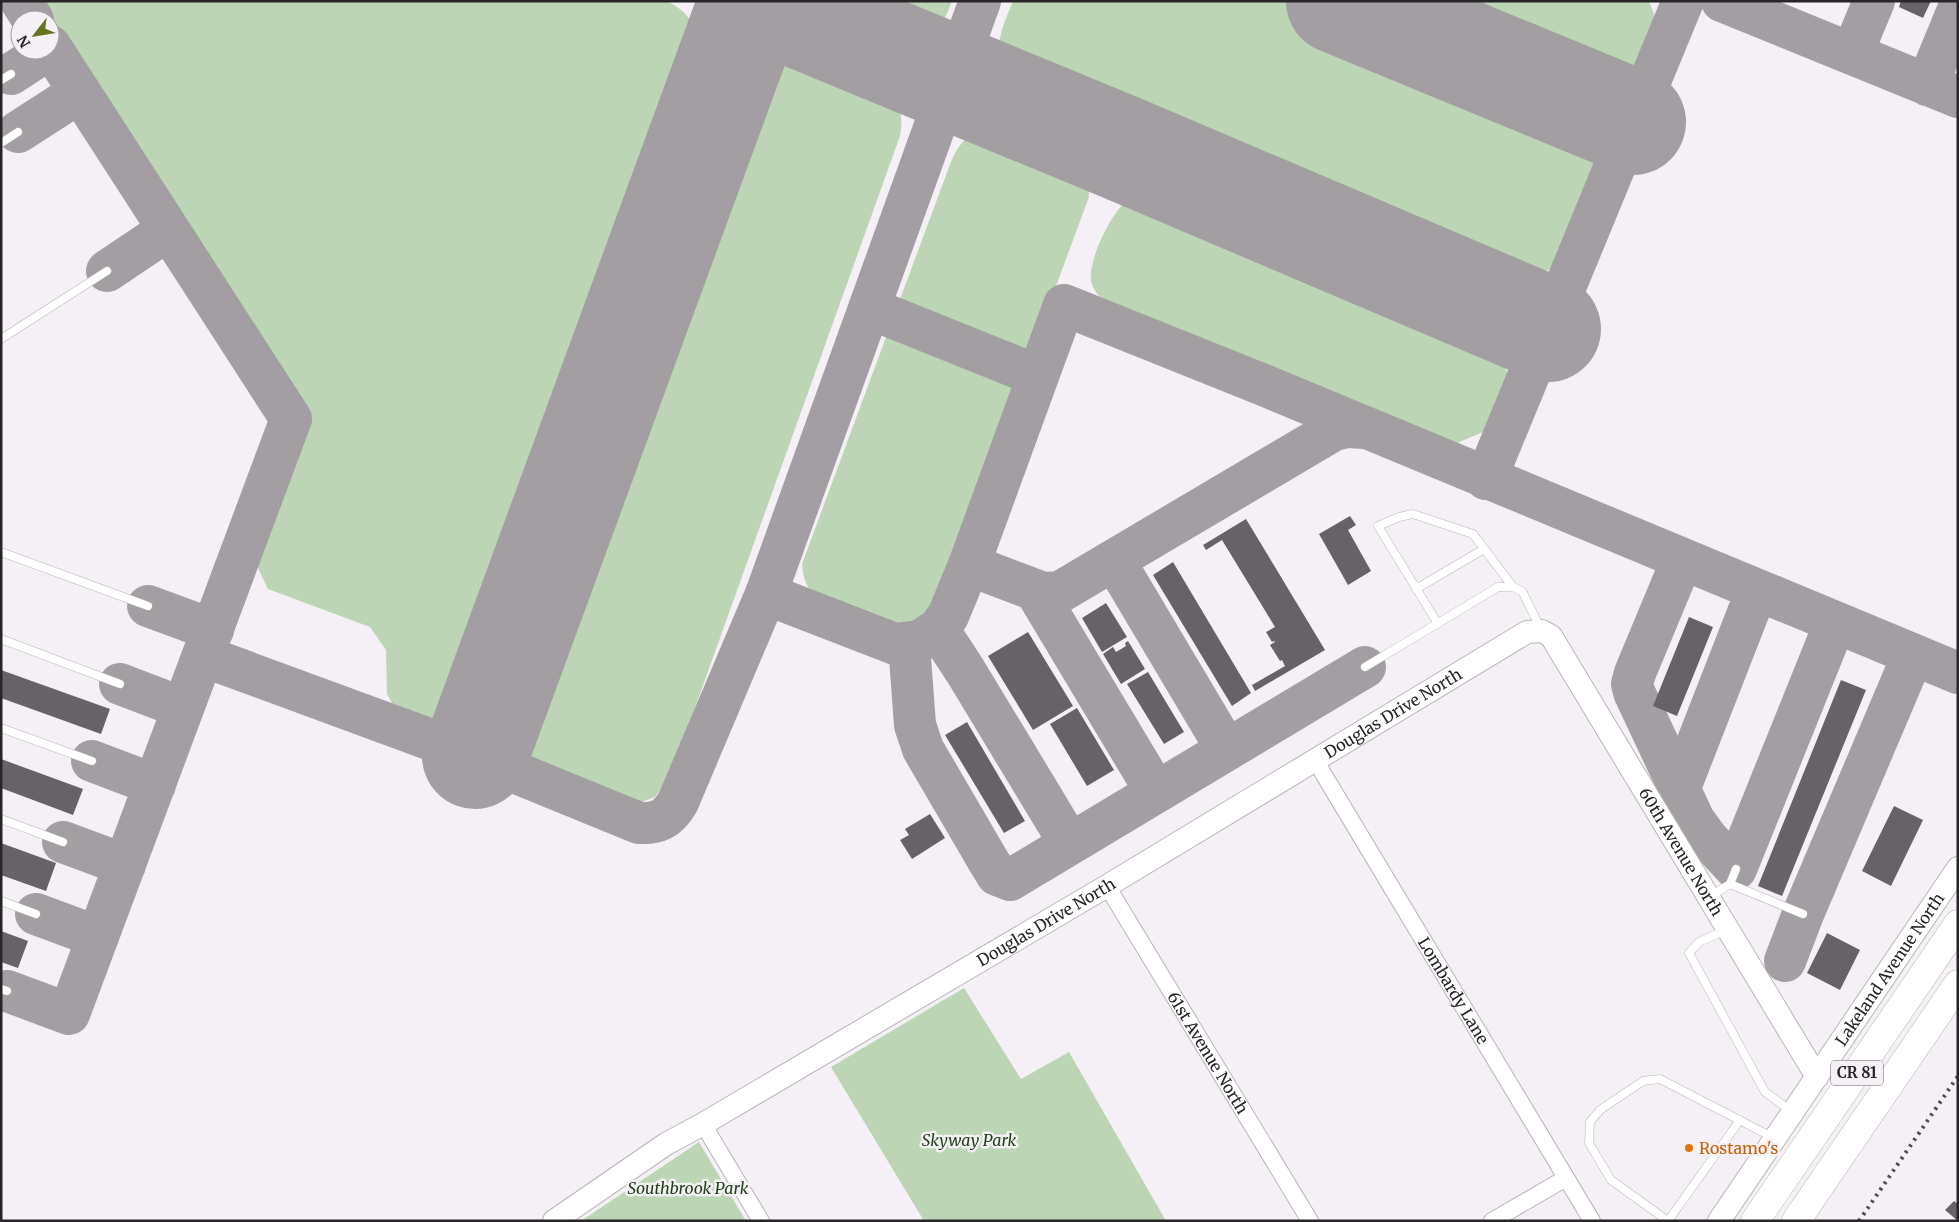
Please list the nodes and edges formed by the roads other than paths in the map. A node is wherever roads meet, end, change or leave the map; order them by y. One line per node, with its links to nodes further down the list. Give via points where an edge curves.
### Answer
1 (11, 74): 2 (lane)
2 (1, 80)
3 (18, 132): 4 (lane)
4 (1, 143)
5 (107, 271): 6 (lane)
6 (1, 339)
7 (1484, 549): 9 (lane); 10 (lane); 10 (lane, via 1472,534 1413,514 1378,526)
8 (1, 552): 11 (lane)
9 (1512, 587): 12 (lane, via 1498,588); 13 (lane, via 1522,591)
10 (1416, 590): 12 (lane)
11 (148, 606)
12 (1438, 624): 15 (lane)
13 (1542, 631): 18 (street, Douglas Drive North, via 1527,632); 26 (street, 60th Avenue North, via 1551,636)
14 (1, 639): 16 (lane)
15 (1365, 667)
16 (120, 684)
17 (1, 728): 19 (lane)
18 (1316, 760): 25 (street, Douglas Drive North); 38 (street, Lombardy Lane)
19 (92, 762)
20 (1, 819): 21 (lane)
21 (63, 842)
22 (1736, 868): 24 (lane)
23 (1958, 868): 33 (street, Lakeland Avenue North)
24 (1730, 884): 26 (lane); 29 (lane)
25 (1107, 886): 36 (street, Douglas Drive North); 41 (street, 61st Avenue North)
26 (1709, 897): 31 (street, 60th Avenue North)
27 (1, 901): 28 (lane)
28 (36, 914)
29 (1803, 914)
30 (1958, 924): 46 (highway, CR 81)
31 (1728, 929): 33 (street, 60th Avenue North); 34 (lane, via 1699,942 1689,953 1765,1092)
32 (1958, 984): 47 (highway, CR 81)
33 (1817, 1077): 34 (street, Lakeland Avenue North)
34 (1793, 1112): 37 (street, Lakeland Avenue North)
35 (1740, 1120): 37 (lane); 44 (lane); 44 (lane, via 1660,1079 1643,1081 1600,1110 1590,1122 1589,1143 1611,1180)
36 (703, 1124): 39 (street, Douglas Drive North, via 666,1144); 40 (street)
37 (1775, 1138): 45 (street, Lakeland Avenue North)
38 (1566, 1178): 42 (street); 43 (street, Lombardy Lane)
39 (554, 1221)
40 (761, 1221)
41 (1310, 1221)
42 (1492, 1221)
43 (1592, 1221)
44 (1668, 1221)
45 (1719, 1221)
46 (1755, 1221)
47 (1796, 1221)

